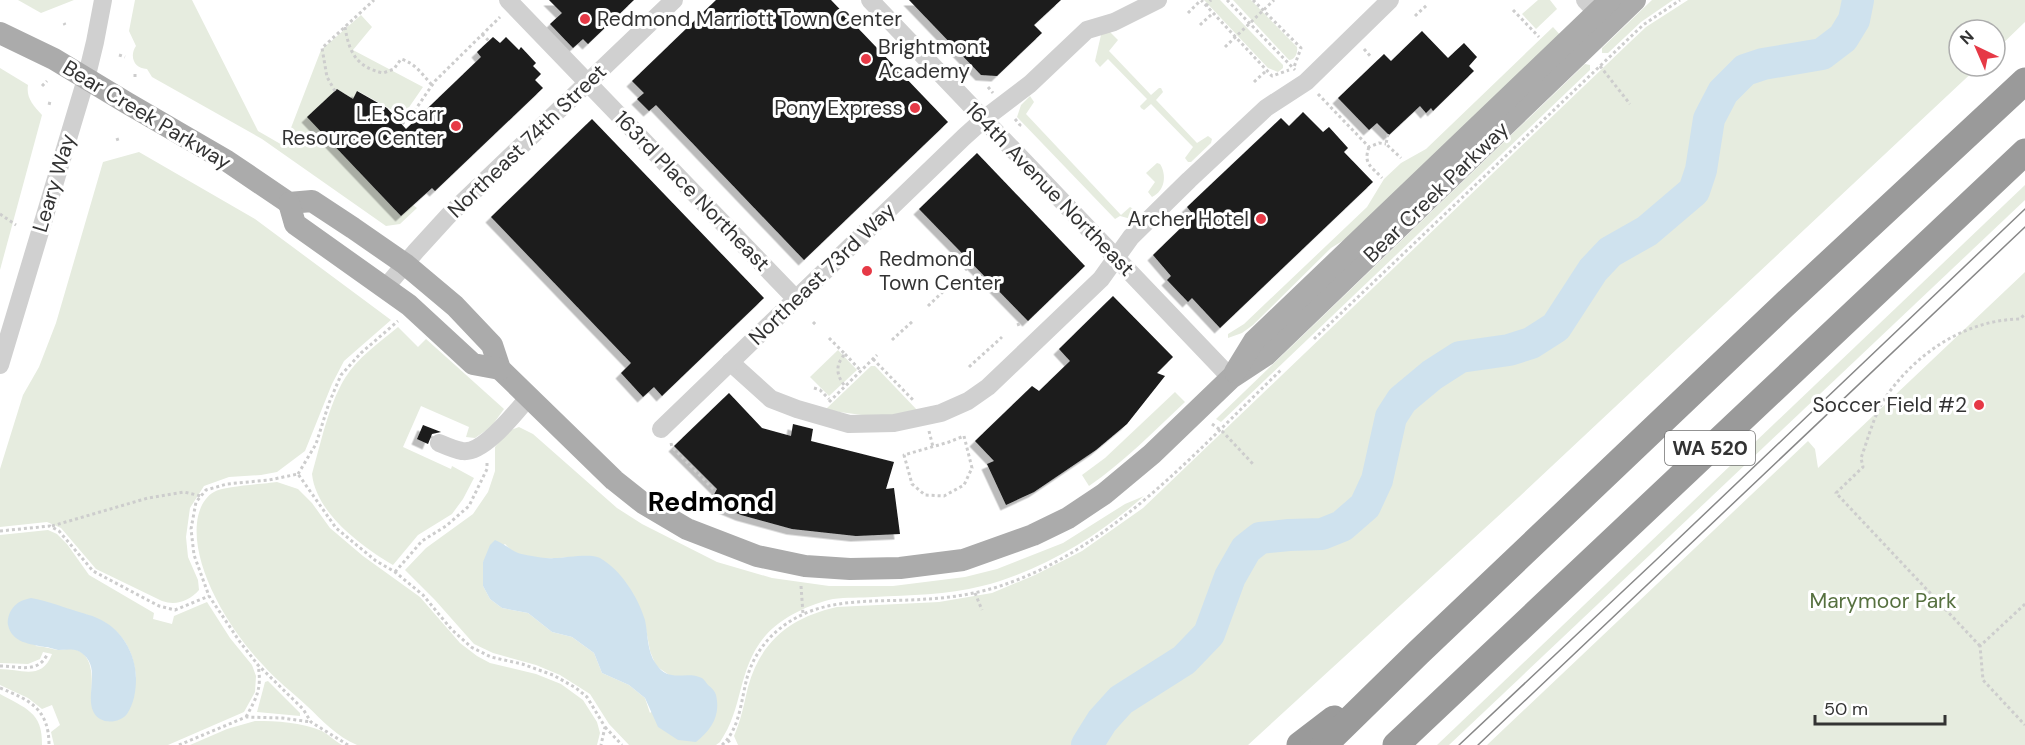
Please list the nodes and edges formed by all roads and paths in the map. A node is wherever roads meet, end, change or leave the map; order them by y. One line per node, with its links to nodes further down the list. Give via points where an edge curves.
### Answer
1 (103, 0): 37 (street, Leary Way)
2 (374, 0): 23 (path)
3 (674, 0): 41 (street, Northeast 74th Street)
4 (870, 0): 47 (street, 164th Avenue Northeast)
5 (1158, 0): 47 (street, Northeast 73rd Way, via 1114,22 1087,30 1030,84)
6 (1211, 0): 13 (path)
7 (1227, 0): 21 (path)
8 (1253, 0): 16 (path)
9 (1274, 0): 16 (path)
10 (1390, 0): 60 (street, via 1306,81 1266,108 1236,135)
11 (1635, 0): 15 (main road, Bear Creek Parkway)
12 (1427, 5): 20 (path)
13 (1206, 6): 18 (path, via 1201,0); 19 (path)
14 (505, 7): 25 (path); 41 (street, 163rd Place Northeast)
15 (1600, 9): 84 (main road, Bear Creek Parkway, via 1254,341)
16 (1263, 10): 21 (path); 33 (path, via 1301,48)
17 (1513, 10): 27 (path)
18 (1188, 13)
19 (1213, 13): 22 (path); 26 (path)
20 (1415, 16)
21 (1250, 23): 26 (path); 33 (path)
22 (1200, 25)
23 (345, 27): 42 (path, via 348,46 367,67 383,73 405,60); 44 (path, via 322,48 327,77)
24 (0, 33): 37 (main road, Bear Creek Parkway)
25 (482, 34): 28 (path); 42 (path)
26 (1236, 37): 29 (path); 34 (path)
27 (1539, 37)
28 (489, 41)
29 (1225, 47)
30 (119, 55): 31 (path)
31 (125, 57)
32 (1600, 66): 46 (path)
33 (1293, 69): 34 (path, via 1272,76)
34 (1266, 70): 40 (path)
35 (135, 71): 36 (path)
36 (135, 77)
37 (86, 79): 57 (main road, Bear Creek Parkway, via 226,161); 80 (street, Leary Way)
38 (47, 81): 43 (path)
39 (2025, 81): 111 (highway, WA 520)
40 (1254, 82)
41 (588, 83): 61 (street, Northeast 74th Street, via 448,216); 66 (street, 163rd Place Northeast)
42 (432, 85): 49 (path)
43 (42, 86)
44 (335, 91)
45 (1326, 102): 53 (path)
46 (1630, 104)
47 (984, 119): 60 (street, 164th Avenue Northeast); 66 (street, Northeast 73rd Way)
48 (1015, 119): 50 (path, via 1020,125)
49 (402, 124)
50 (1017, 128)
51 (1388, 134): 52 (path)
52 (1386, 144): 53 (path); 55 (path)
53 (1369, 147): 56 (path, via 1367,162)
54 (2025, 152): 129 (highway, WA 520)
55 (1401, 158)
56 (1382, 178)
57 (289, 203): 61 (main road, Bear Creek Parkway, via 312,201); 65 (main road, via 295,224)
58 (0, 214): 59 (path)
59 (15, 225)
60 (1115, 257): 79 (street, via 1101,279 988,387 941,413 894,423 849,424 771,399); 84 (street, 164th Avenue Northeast)
61 (405, 264): 65 (street, Northeast 74th Street); 82 (main road, Bear Creek Parkway, via 473,323 492,345)
62 (972, 264): 63 (path)
63 (965, 270)
64 (951, 284): 67 (path)
65 (385, 288): 82 (main road, via 473,364)
66 (796, 299): 79 (street, Northeast 73rd Way)
67 (928, 306)
68 (2025, 314): 110 (path, via 2020,319 1979,324 1954,334 1917,361 1884,399 1861,458 1863,467 1836,493)
69 (398, 320): 97 (path, via 341,375 316,444)
70 (914, 320): 75 (path)
71 (1022, 323): 72 (path)
72 (1017, 326)
73 (1002, 337): 81 (path)
74 (829, 338): 76 (path)
75 (892, 340)
76 (844, 354): 83 (path); 85 (path, via 837,369)
77 (877, 355): 78 (path)
78 (873, 359): 83 (path); 90 (path)
79 (730, 362): 93 (street, Northeast 73rd Way)
80 (0, 365)
81 (969, 367)
82 (500, 369): 87 (main road, Bear Creek Parkway)
83 (861, 371): 85 (path)
84 (1231, 378): 87 (main road, Bear Creek Parkway, via 1152,454 1104,495 1068,518 963,560 880,569 805,566 757,556 687,529 614,480)
85 (845, 386): 88 (path)
86 (814, 388): 88 (path)
87 (528, 398): 94 (street, via 488,441 470,451)
88 (830, 400): 89 (path)
89 (826, 405)
90 (921, 409)
91 (1212, 424): 96 (path)
92 (928, 427): 95 (path)
93 (667, 434): 99 (path, via 672,447)
94 (439, 443)
95 (933, 447): 95 (path, via 964,436 972,468 964,485 944,496 925,495 912,484 904,455)
96 (1252, 464)
97 (298, 474): 100 (path, via 226,484 206,490); 103 (path, via 336,528)
98 (480, 485): 103 (path, via 469,506 422,541)
99 (714, 490)
100 (201, 496): 101 (path, via 184,492 148,498); 106 (path, via 196,502 191,529 194,555)
101 (50, 526): 102 (path); 106 (path, via 59,531 93,571 159,606 175,610)
102 (0, 531)
103 (396, 572): 119 (path, via 471,647 491,657 553,675 576,688)
104 (801, 585): 109 (path)
105 (975, 593): 108 (path)
106 (209, 596): 113 (path)
107 (2025, 604): 110 (path)
108 (982, 610)
109 (803, 614)
110 (1980, 646): 118 (path, via 1983,680)
111 (1418, 653): 127 (highway); 128 (highway, WA 520)
112 (47, 655): 114 (path, via 38,667)
113 (258, 665): 116 (path, via 258,697); 117 (path)
114 (0, 666)
115 (0, 688): 121 (path, via 24,698 39,710 46,720)
116 (246, 717): 117 (path); 122 (path)
117 (311, 722): 123 (path)
118 (2025, 725)
119 (605, 727): 124 (path); 125 (path)
120 (728, 740): 126 (path)
121 (50, 745)
122 (179, 745)
123 (348, 745)
124 (601, 745)
125 (622, 745)
126 (731, 745)
127 (1300, 745)
128 (1324, 745)
129 (1396, 745)

